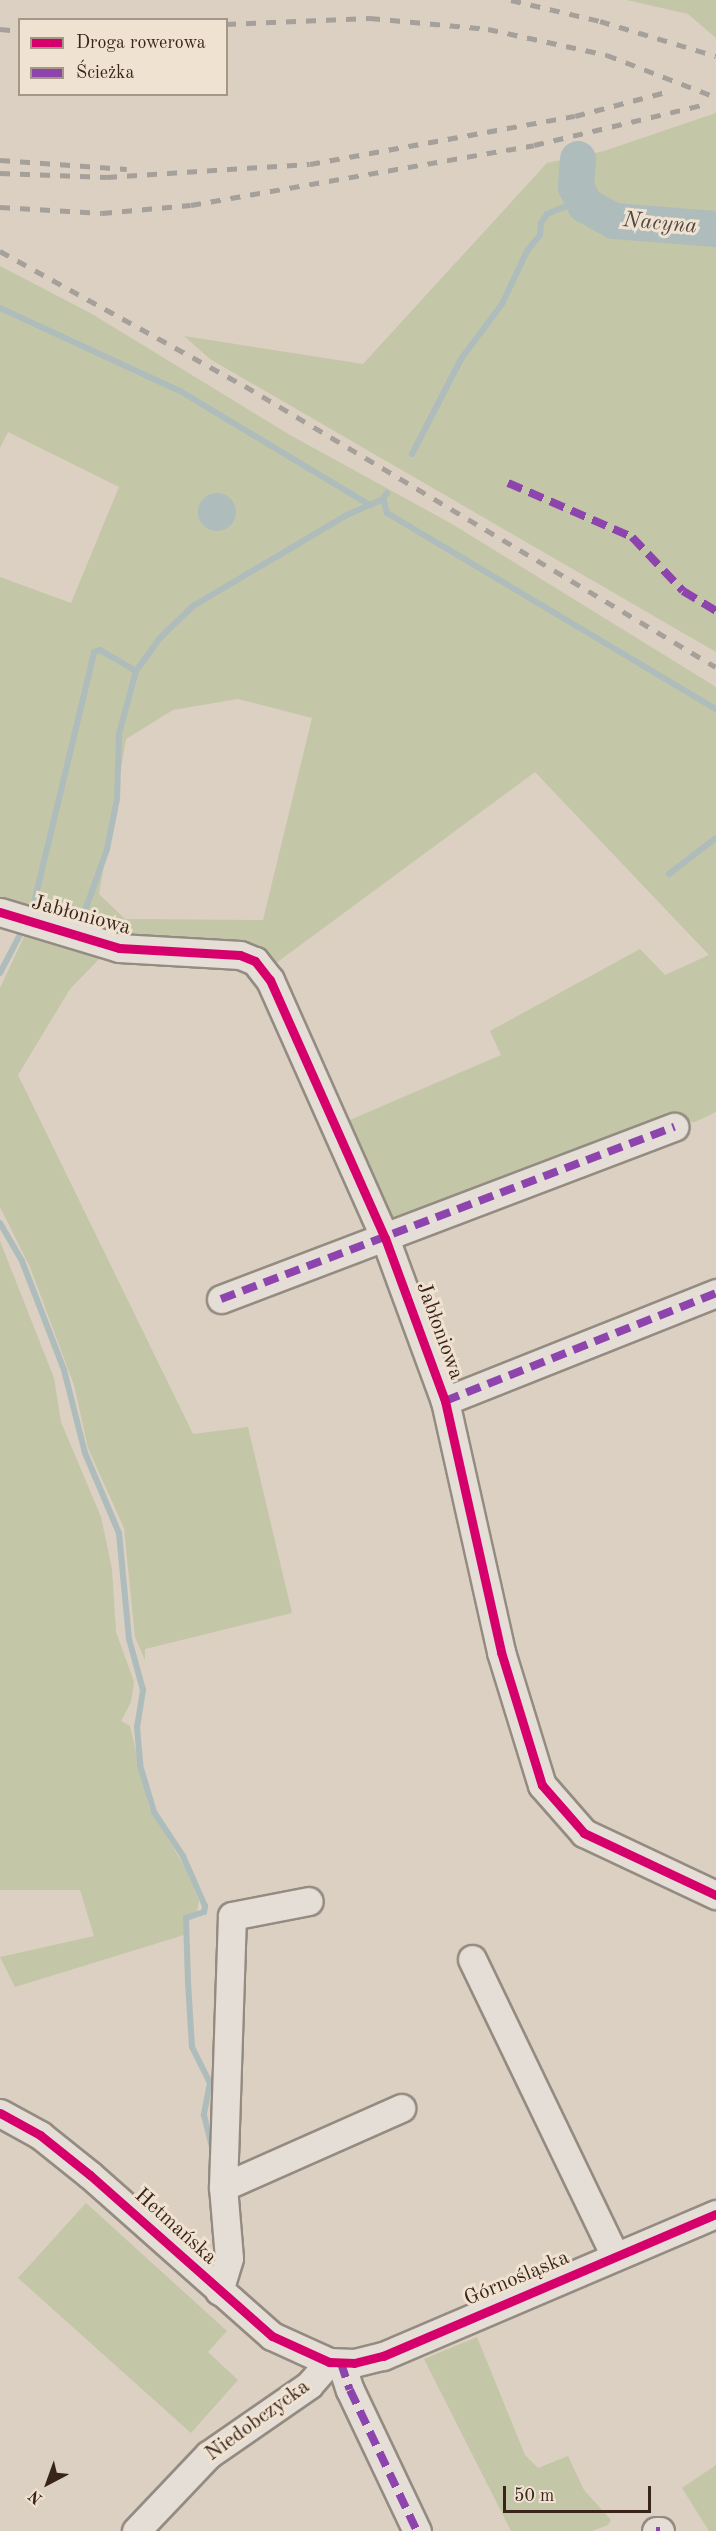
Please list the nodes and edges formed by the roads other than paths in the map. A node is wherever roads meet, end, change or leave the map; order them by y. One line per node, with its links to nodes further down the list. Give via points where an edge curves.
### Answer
1 (0, 912): 3 (street, Jabłoniowa, via 119,948 240,955 255,961 270,980)
2 (674, 1127): 3 (street)
3 (385, 1238): 5 (street); 6 (street, Jabłoniowa)
4 (716, 1293): 6 (street, Jabłoniowa)
5 (221, 1299)
6 (445, 1401): 7 (street, Jabłoniowa, via 501,1652 542,1785 584,1833)
7 (716, 1895)
8 (309, 1900): 12 (street, via 232,1916)
9 (472, 1959): 14 (street)
10 (401, 2108): 12 (street)
11 (0, 2113): 15 (street, Hetmańska, via 40,2135)
12 (223, 2187): 15 (street, via 229,2258)
13 (716, 2214): 14 (street, Górnośląska)
14 (615, 2256): 16 (street, Górnośląska, via 403,2349 368,2361)
15 (219, 2291): 16 (street, Hetmańska, via 272,2336)
16 (335, 2362): 17 (street, Niedobczycka, via 309,2385 208,2455); 18 (street)
17 (136, 2531)
18 (417, 2531)

